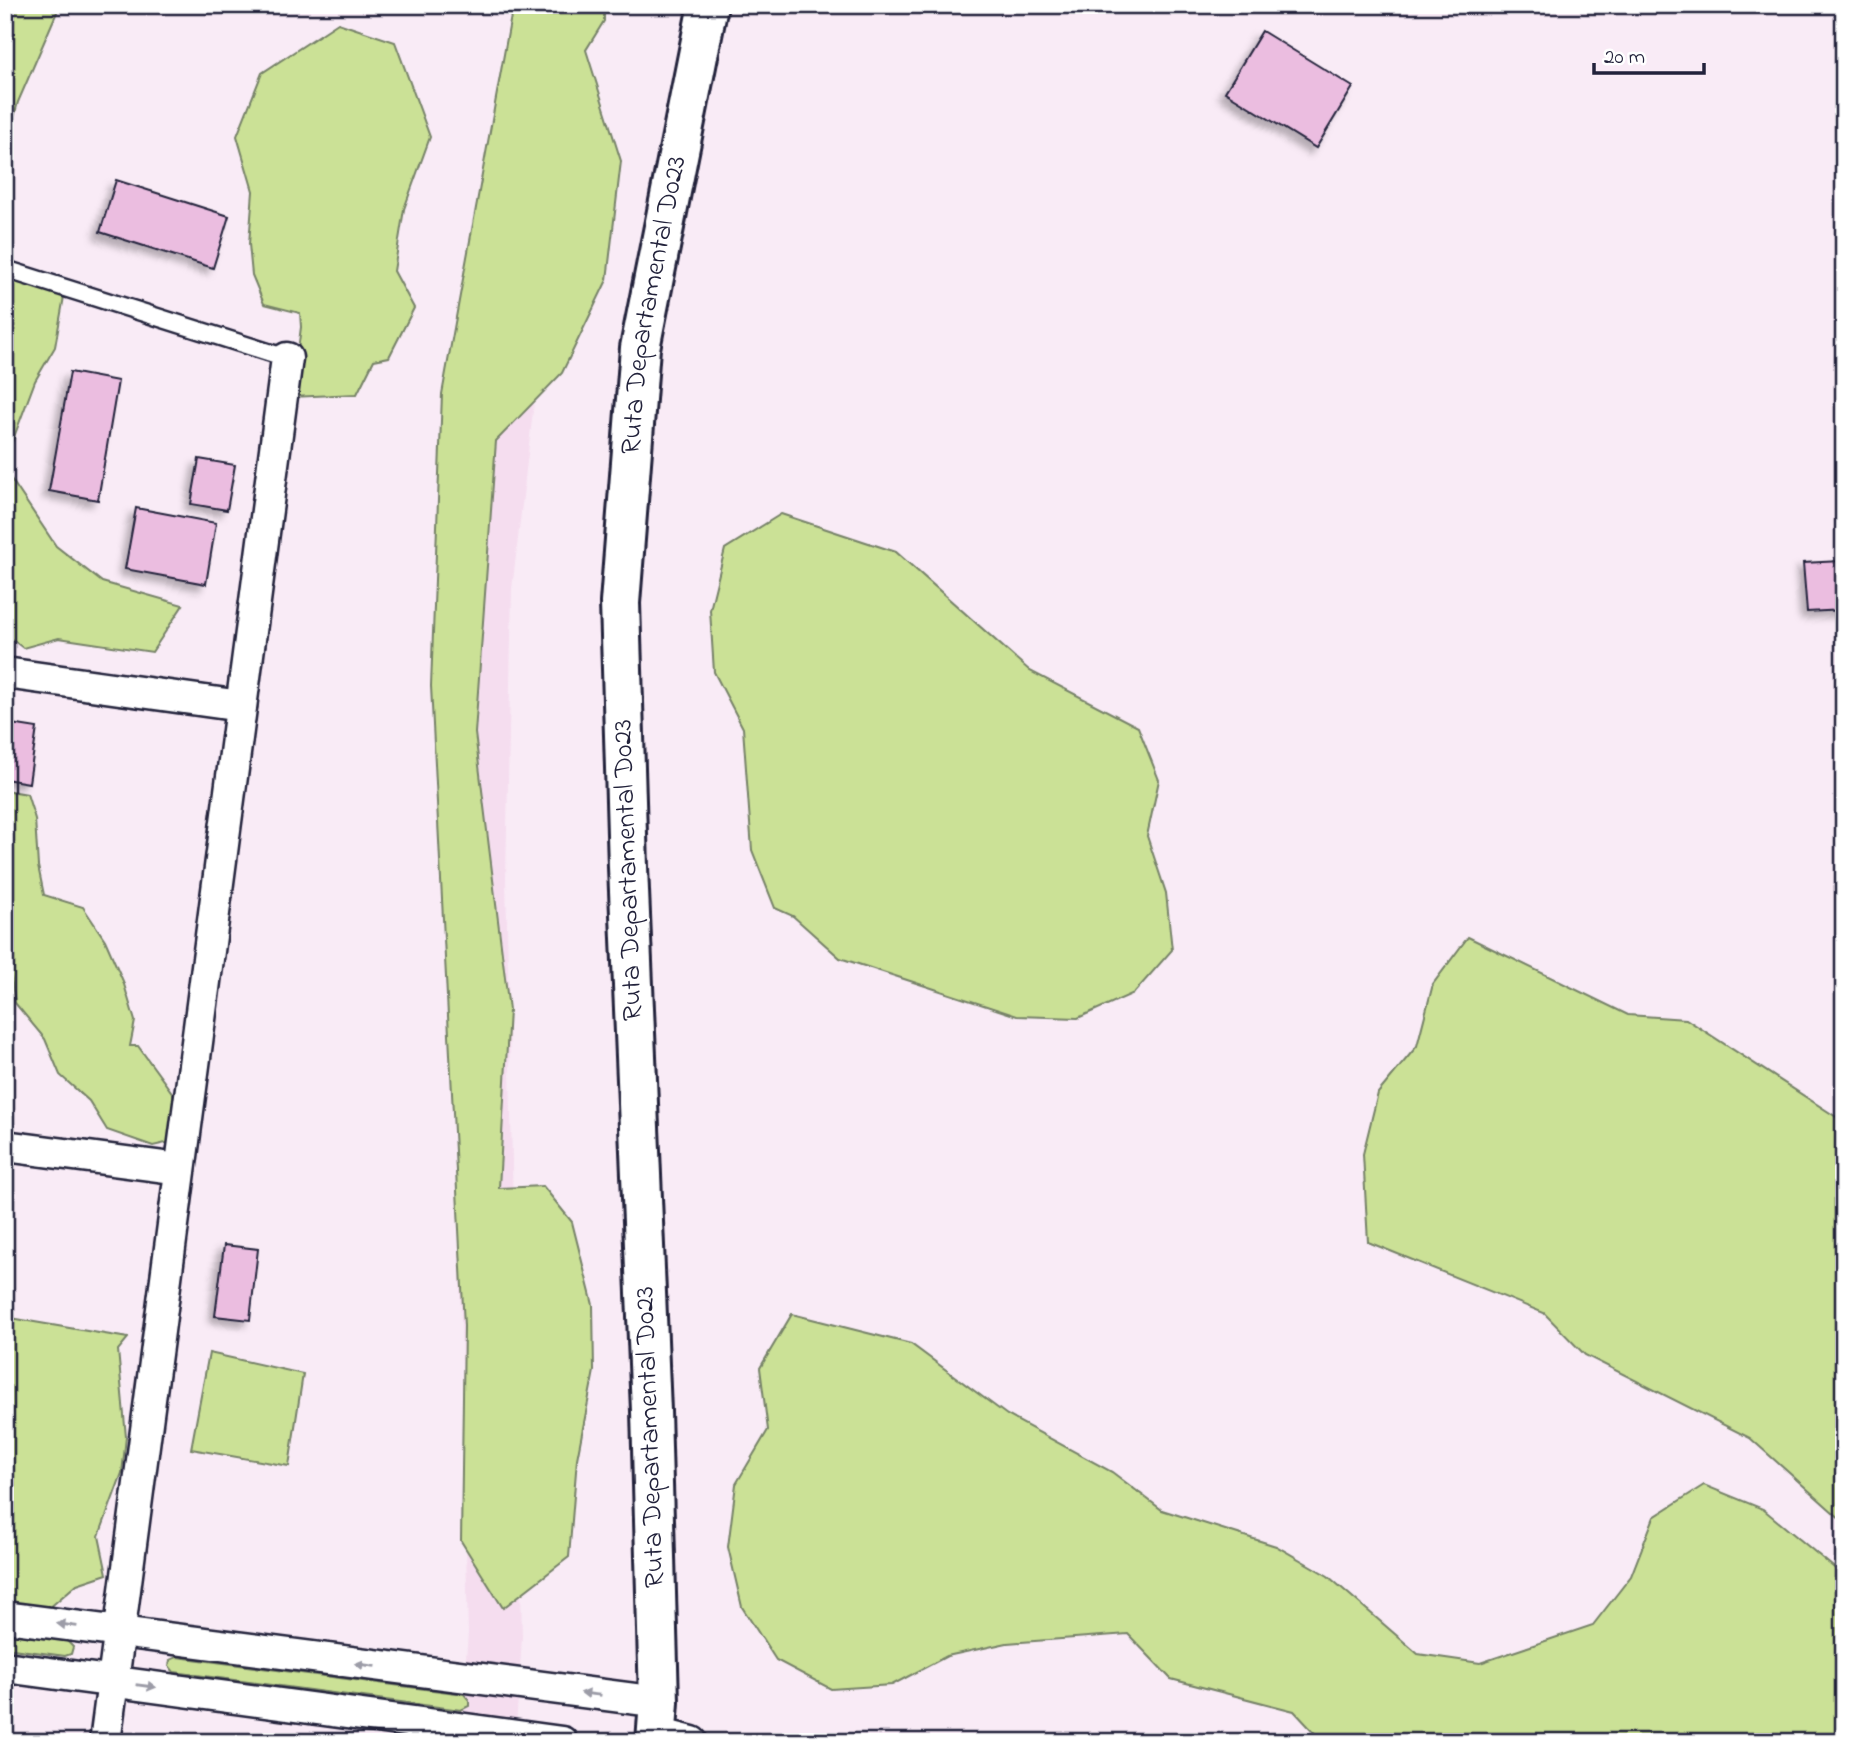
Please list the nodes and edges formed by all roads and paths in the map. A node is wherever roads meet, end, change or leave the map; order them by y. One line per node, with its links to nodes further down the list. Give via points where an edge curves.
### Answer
1 (708, 5): 12 (main road, Ruta Departamental D023, via 640,348 620,603)
2 (5, 269): 3 (lane)
3 (287, 358): 5 (street)
4 (5, 673): 5 (street)
5 (241, 706): 7 (street)
6 (5, 1146): 7 (street)
7 (180, 1169): 9 (street)
8 (5, 1617): 9 (street, one-way to 8)
9 (119, 1632): 11 (street); 12 (street, one-way to 9)
10 (5, 1667): 11 (street)
11 (113, 1681): 13 (street); 14 (street, one-way to 14)
12 (666, 1730)
13 (105, 1742)
14 (562, 1742)

